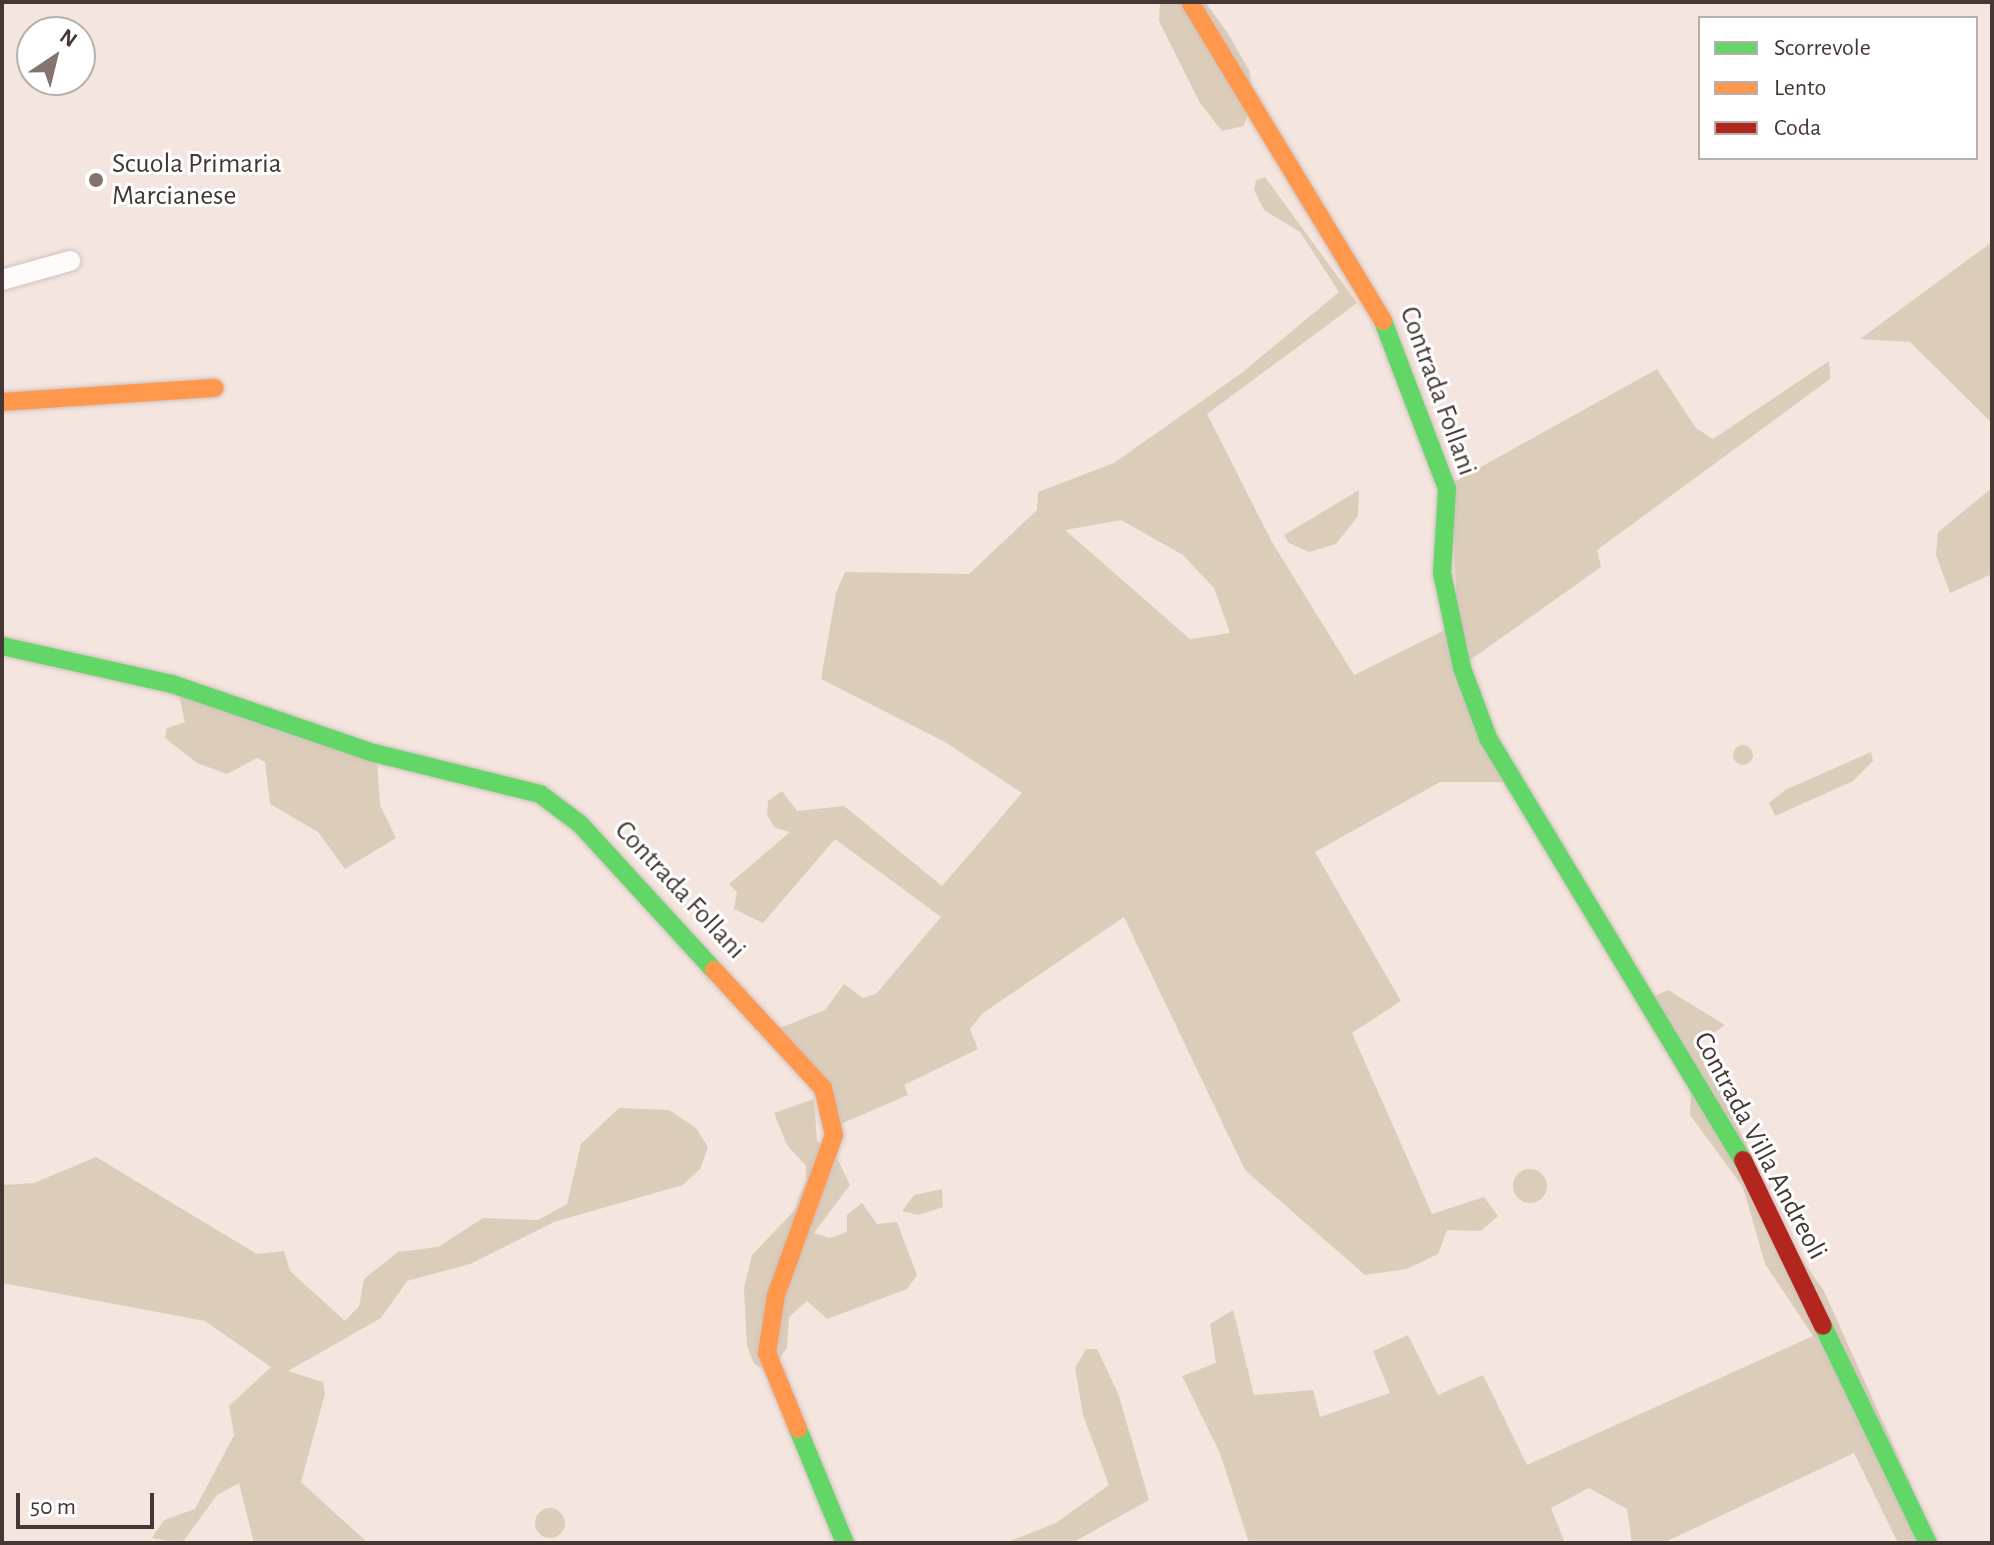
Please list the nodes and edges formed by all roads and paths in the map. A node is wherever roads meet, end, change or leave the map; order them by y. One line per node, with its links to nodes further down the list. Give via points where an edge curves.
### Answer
1 (1190, 2): 7 (street, Contrada Follani, via 1375,301 1447,489 1442,573 1462,668 1488,738)
2 (70, 261): 3 (street)
3 (2, 280)
4 (215, 388): 5 (street)
5 (2, 402)
6 (2, 646): 8 (street, Contrada Follani, via 172,684 374,753 540,794 580,824 823,1088 834,1135 776,1295 767,1353)
7 (1542, 832): 9 (street, Contrada Villa Andreoli, via 1648,994 1692,1081 1743,1160)
8 (845, 1543)
9 (1928, 1543)

